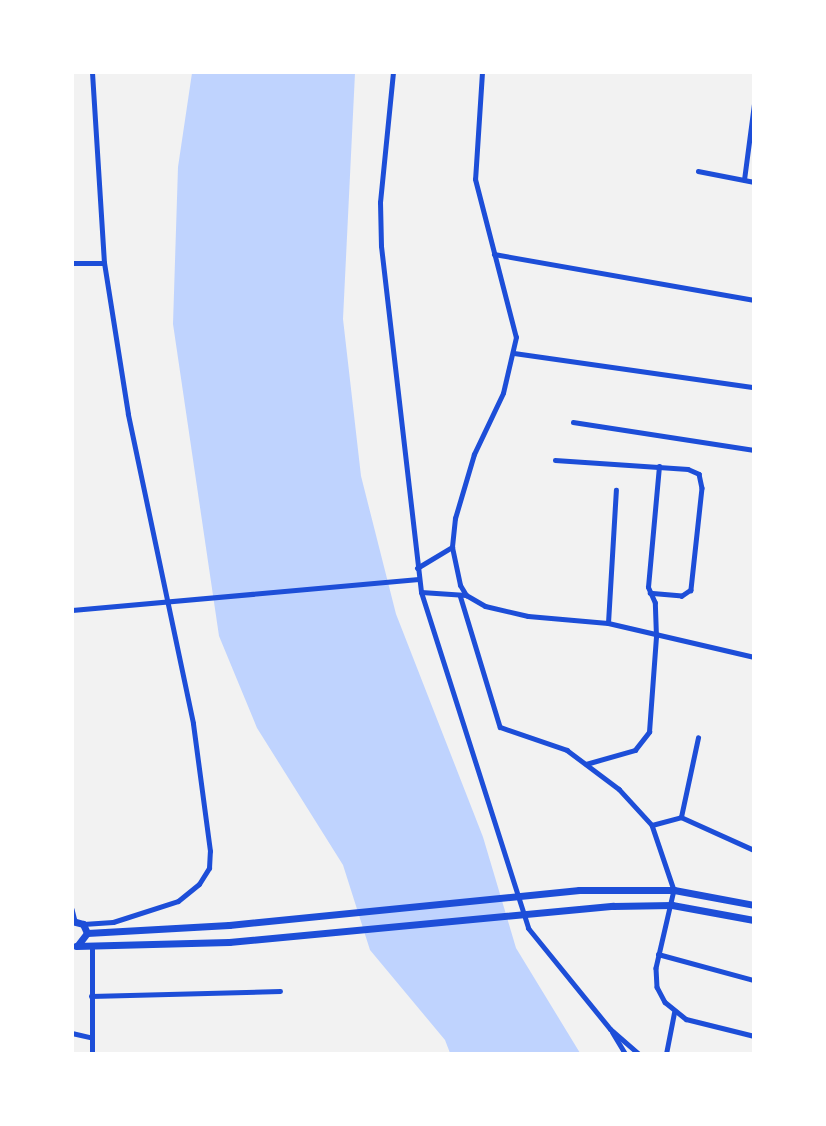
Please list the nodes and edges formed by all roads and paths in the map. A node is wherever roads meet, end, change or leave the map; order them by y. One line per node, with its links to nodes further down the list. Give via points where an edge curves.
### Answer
1 (92, 72): 10 (street)
2 (393, 72): 20 (street, via 380,202 381,246)
3 (482, 72): 8 (street, via 475,180)
4 (754, 104): 6 (street)
5 (698, 171): 6 (street)
6 (744, 180): 7 (street)
7 (754, 182)
8 (494, 254): 11 (street); 12 (street, via 513,315)
9 (72, 263): 10 (street)
10 (104, 263): 25 (street)
11 (754, 300)
12 (514, 353): 13 (street); 19 (street, via 503,393 472,460 454,518)
13 (754, 388)
14 (573, 422): 15 (street)
15 (754, 450)
16 (555, 460): 17 (street)
17 (659, 467): 23 (street); 23 (street, via 695,471 702,488 691,590 682,596)
18 (616, 490): 27 (street)
19 (452, 547): 20 (street); 24 (street)
20 (417, 568): 21 (street)
21 (419, 579): 22 (street); 25 (street)
22 (421, 592): 24 (street); 50 (street, via 528,928)
23 (650, 593): 28 (street)
24 (463, 595): 27 (street, via 485,606 528,616); 31 (street, via 500,727 547,740)
25 (167, 605): 26 (street); 41 (street, via 192,724 209,868 178,901 133,917)
26 (72, 610)
27 (608, 623): 28 (street)
28 (656, 637): 29 (street); 31 (street, via 647,740 635,750)
29 (754, 657)
30 (698, 738): 32 (street)
31 (586, 764): 33 (street, via 619,789)
32 (681, 817): 33 (street); 34 (street)
33 (652, 825): 35 (street)
34 (754, 850)
35 (674, 890): 36 (street); 37 (main road); 42 (main road, via 579,890 229,925)
36 (672, 905): 39 (main road); 44 (main road, via 581,907 230,942); 45 (street)
37 (754, 905)
38 (72, 909): 40 (street)
39 (754, 920)
40 (74, 921): 41 (main road)
41 (83, 924): 42 (main road)
42 (86, 933): 43 (main road)
43 (74, 946): 44 (main road)
44 (92, 946): 48 (street)
45 (658, 954): 46 (street); 49 (street, via 657,987)
46 (754, 980)
47 (280, 991): 48 (street)
48 (91, 996): 53 (street)
49 (674, 1013): 52 (street); 57 (street)
50 (610, 1029): 55 (street); 56 (street)
51 (72, 1033): 53 (street)
52 (754, 1036)
53 (90, 1037): 54 (street)
54 (92, 1054)
55 (624, 1054)
56 (639, 1054)
57 (666, 1054)

